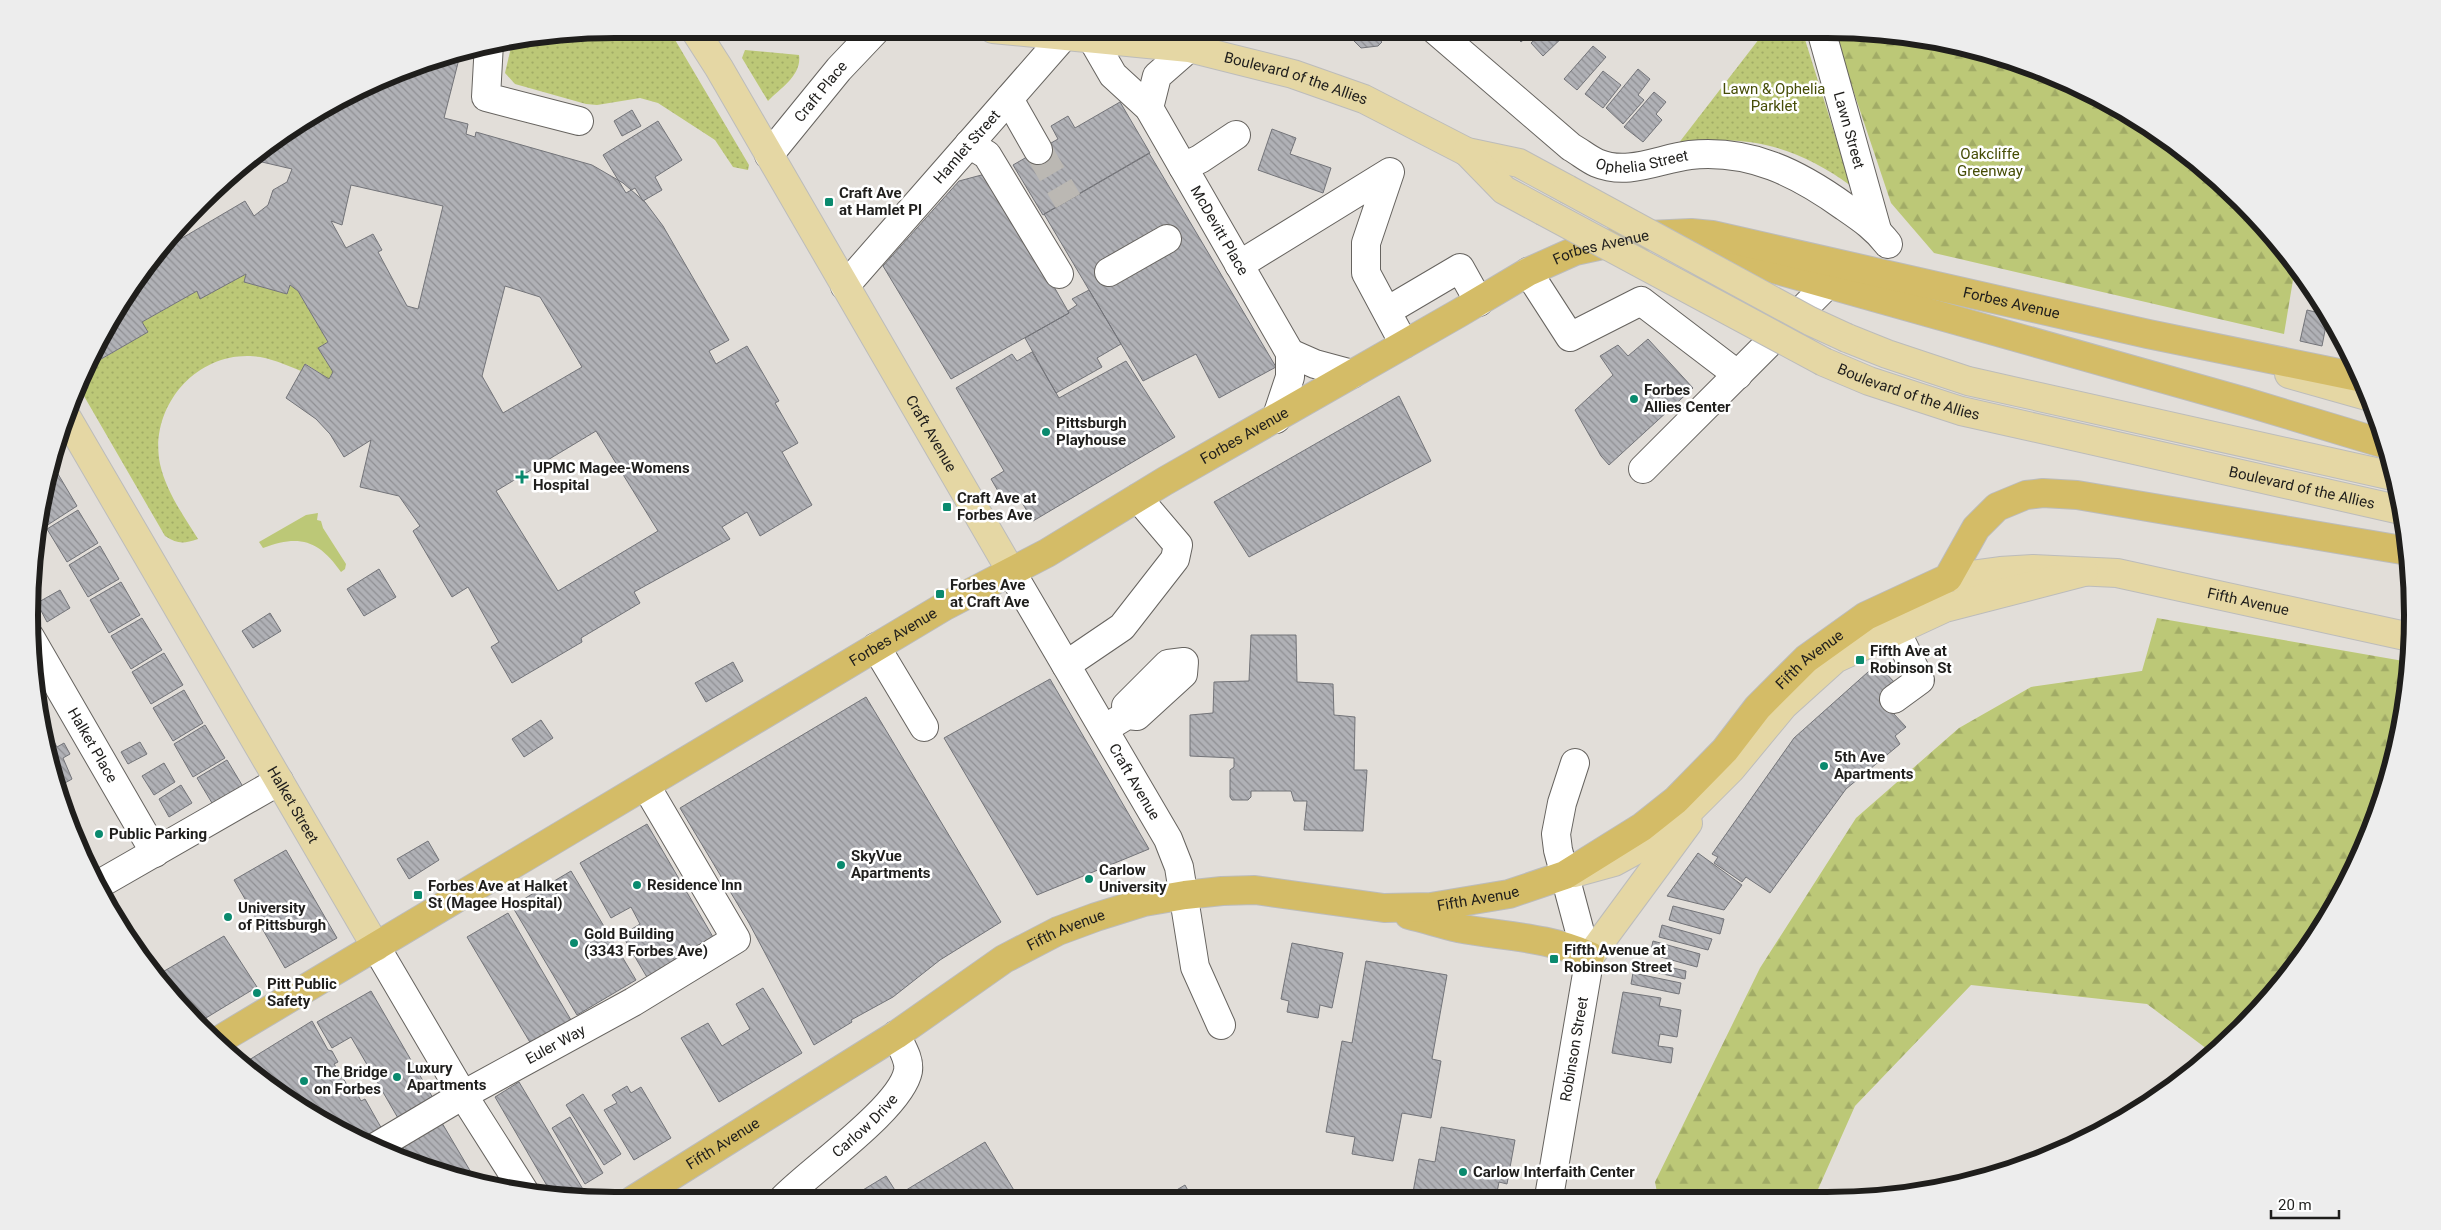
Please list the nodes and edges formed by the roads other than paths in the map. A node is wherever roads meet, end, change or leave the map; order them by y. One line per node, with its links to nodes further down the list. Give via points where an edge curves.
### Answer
1 (700, 38): 17 (main road, Craft Avenue)
2 (868, 38): 17 (street, Craft Place)
3 (1071, 38): 10 (street, Hamlet Street)
4 (1079, 38): 11 (street, McDevitt Place)
5 (1108, 38): 8 (main road, Boulevard of the Allies)
6 (1444, 38): 19 (street, Ophelia Street, via 1571,147 1596,163 1630,168 1691,155 1717,155 1767,163 1814,184)
7 (1823, 38): 19 (street, Lawn Street)
8 (1189, 48): 11 (street, via 1157,76); 16 (main road, Boulevard of the Allies, via 1240,59 1330,86 1400,116)
9 (488, 52): 12 (street, via 486,97)
10 (1009, 99): 14 (street, Hamlet Street); 15 (street)
11 (1148, 108): 18 (street, McDevitt Place)
12 (579, 121)
13 (1236, 135): 18 (street)
14 (969, 144): 25 (street, via 987,155); 27 (street, Hamlet Street)
15 (1038, 150)
16 (1466, 152): 41 (main road, Boulevard of the Allies, bridge, via 1519,162 1810,320 1887,354 1968,381); 43 (main road, Boulevard of the Allies, bridge, via 1504,190 1824,362 1878,385 1961,411)
17 (769, 155): 27 (main road, Craft Avenue)
18 (1183, 167): 22 (street, McDevitt Place, via 1195,210)
19 (1882, 237)
20 (1167, 239): 23 (street)
21 (1621, 242): 24 (highway, Forbes Avenue, via 1575,251); 26 (highway, via 1728,256); 30 (highway, Forbes Avenue, via 1669,233 1729,237)
22 (1239, 265): 29 (street, via 1390,172 1366,243 1366,273); 32 (street, McDevitt Place, via 1252,308)
23 (1109, 272)
24 (1528, 272): 28 (highway, Forbes Avenue); 34 (street, via 1570,338 1641,301)
25 (1059, 274)
26 (1828, 284): 34 (street); 39 (highway)
27 (845, 286): 46 (main road, Craft Avenue)
28 (1478, 302): 29 (street, via 1460,268); 31 (highway, Forbes Avenue)
29 (1387, 311): 31 (street)
30 (2148, 334): 35 (highway); 36 (main road, Forbes Avenue)
31 (1404, 344): 33 (highway, Forbes Avenue)
32 (1290, 353): 33 (street); 37 (street, McDevitt Place, via 1290,378)
33 (1352, 374): 37 (highway, Forbes Avenue)
34 (1738, 375): 40 (street)
35 (2351, 376)
36 (2360, 394)
37 (1276, 419): 42 (highway, Forbes Avenue)
38 (70, 423): 58 (main road, Halket Street)
39 (2377, 441)
40 (1643, 469)
41 (2386, 474)
42 (1138, 498): 46 (highway, Forbes Avenue); 52 (street, via 1178,545 1175,559 1122,628)
43 (2393, 508)
44 (2400, 551): 47 (highway, via 2077,495 2043,493 2011,500 1986,515)
45 (2084, 572): 47 (main road, Fifth Avenue, via 2033,569); 48 (main road, Fifth Avenue, via 1945,608); 49 (main road, Fifth Avenue, via 2117,573)
46 (1012, 573): 50 (highway, Forbes Avenue, via 945,606); 52 (street, Craft Avenue)
47 (1948, 578): 62 (highway, Fifth Avenue, via 1866,616 1806,659 1758,707 1725,750 1676,800 1642,827)
48 (1895, 629): 53 (street, via 1920,680); 60 (main road, Fifth Avenue, via 1834,659 1784,705)
49 (2403, 635)
50 (876, 648): 55 (street); 59 (highway, Forbes Avenue)
51 (39, 653): 61 (street, Halket Place)
52 (1066, 665): 56 (street, Craft Avenue)
53 (1894, 699)
54 (1127, 715): 56 (street)
55 (924, 727)
56 (1104, 729): 64 (street, Craft Avenue, via 1168,839)
57 (1575, 763): 62 (street, via 1556,834)
58 (279, 781): 61 (street); 66 (main road, Halket Street)
59 (646, 786): 66 (highway, Forbes Avenue); 71 (street, Euler Way, via 736,939 633,1002)
60 (1708, 793): 62 (main road, Fifth Avenue, via 1680,820 1647,844 1614,862); 67 (main road)
61 (155, 853): 63 (street)
62 (1565, 875): 65 (highway, Fifth Avenue, via 1534,888 1469,902); 67 (street, via 1581,936)
63 (103, 882)
64 (1185, 895): 65 (highway, Fifth Avenue, via 1255,890); 68 (street, Craft Avenue, via 1195,967); 69 (highway, Fifth Avenue, via 1144,902 1096,917 1024,947)
65 (1384, 908): 67 (highway, via 1458,928 1542,939)
66 (376, 947): 70 (highway, Forbes Avenue); 71 (street, Halket Street)
67 (1590, 956): 76 (street, Robinson Street)
68 (1221, 1025)
69 (896, 1036): 74 (highway, Fifth Avenue); 75 (street, Carlow Drive, via 907,1058 908,1071 899,1090 875,1120)
70 (223, 1038)
71 (462, 1095): 72 (street, Euler Way); 73 (street, Halket Street)
72 (382, 1143)
73 (520, 1184)
74 (646, 1192)
75 (790, 1192)
76 (1550, 1192)

